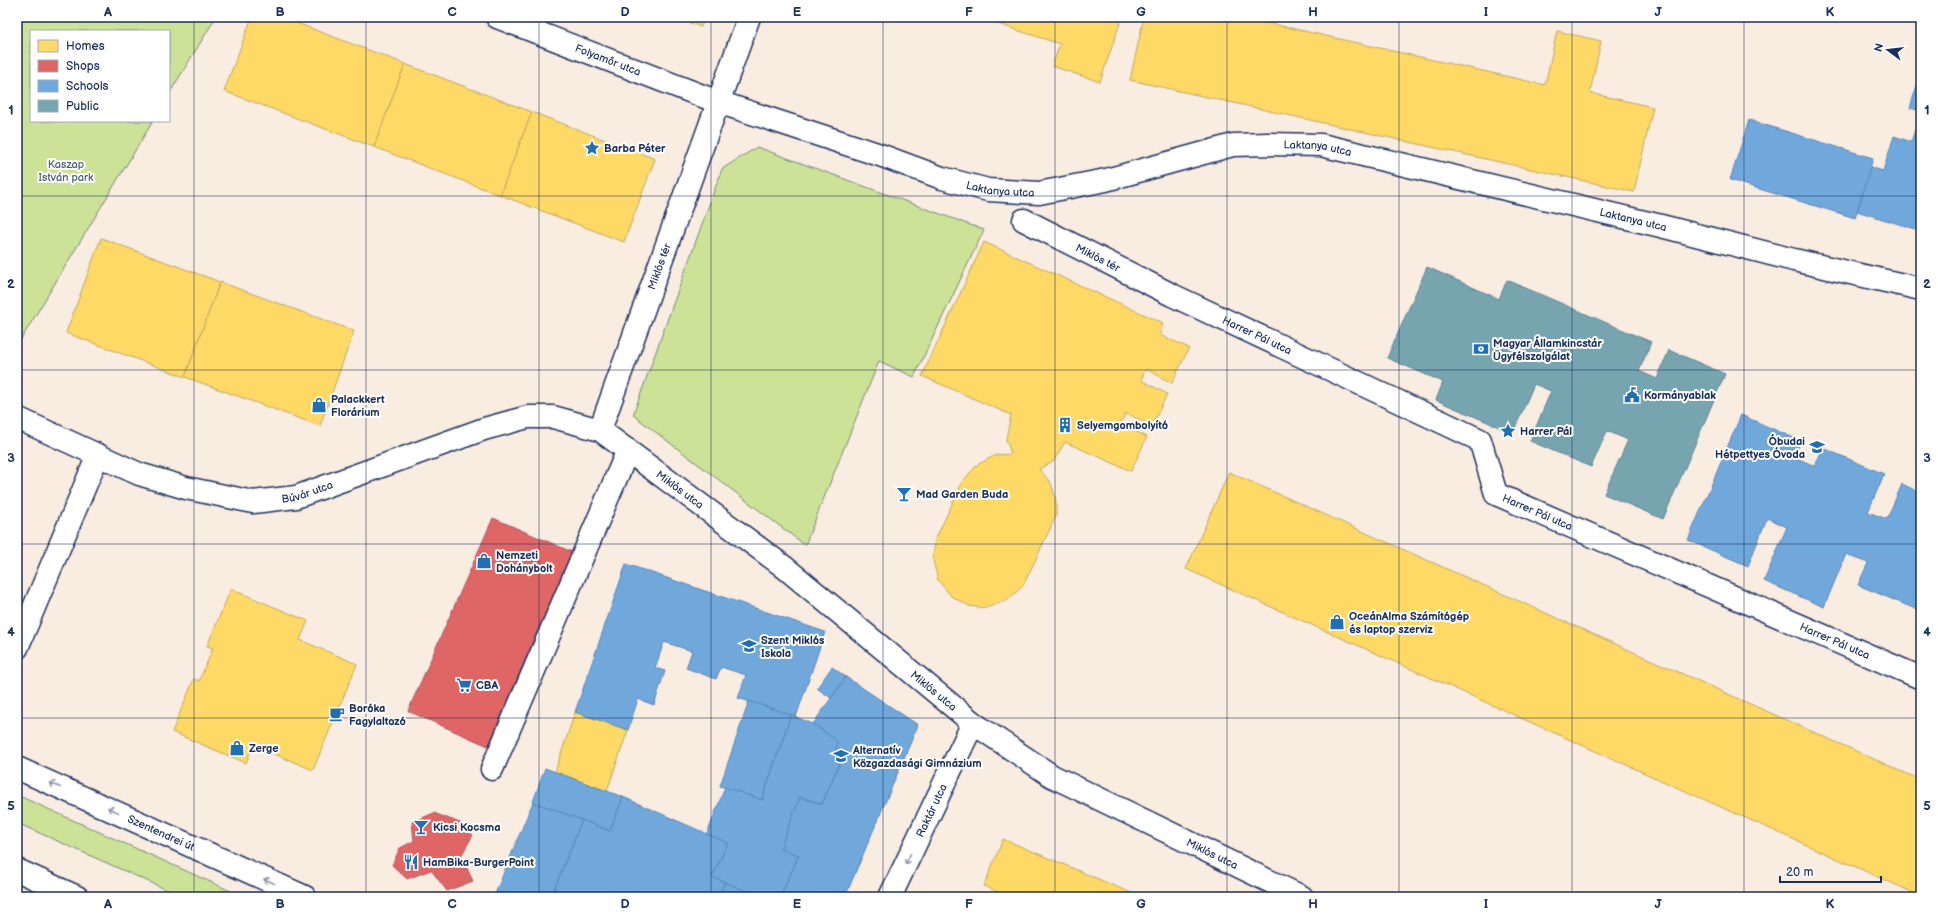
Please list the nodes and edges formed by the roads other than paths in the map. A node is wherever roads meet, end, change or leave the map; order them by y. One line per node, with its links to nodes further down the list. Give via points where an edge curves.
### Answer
1 (497, 17): 3 (street, Folyamőr utca)
2 (749, 17): 3 (street, Miklós tér)
3 (718, 102): 5 (street, Laktanya utca, via 942,178 988,190 1039,192 1106,180 1233,145 1321,145); 8 (street, Miklós tér)
4 (1024, 220): 6 (street, Miklós tér)
5 (1921, 289)
6 (1172, 295): 12 (street, Harrer Pál utca, via 1480,440 1496,494)
7 (17, 418): 10 (street, Búvár utca)
8 (600, 430): 9 (street, Miklós utca); 10 (street, Búvár utca, via 553,417 528,417 484,429 296,497 253,502 186,488 138,474)
9 (628, 450): 13 (street, Miklós utca, via 783,566); 15 (street)
10 (98, 455): 11 (street)
11 (17, 648)
12 (1921, 678)
13 (973, 723): 19 (street, Raktár utca, one-way to 19); 20 (street, Miklós utca, via 1052,776)
14 (17, 768): 18 (street, Szentendrei út, one-way to 14)
15 (492, 769)
16 (17, 870): 17 (street)
17 (77, 897)
18 (305, 897)
19 (890, 897)
20 (1302, 897)

